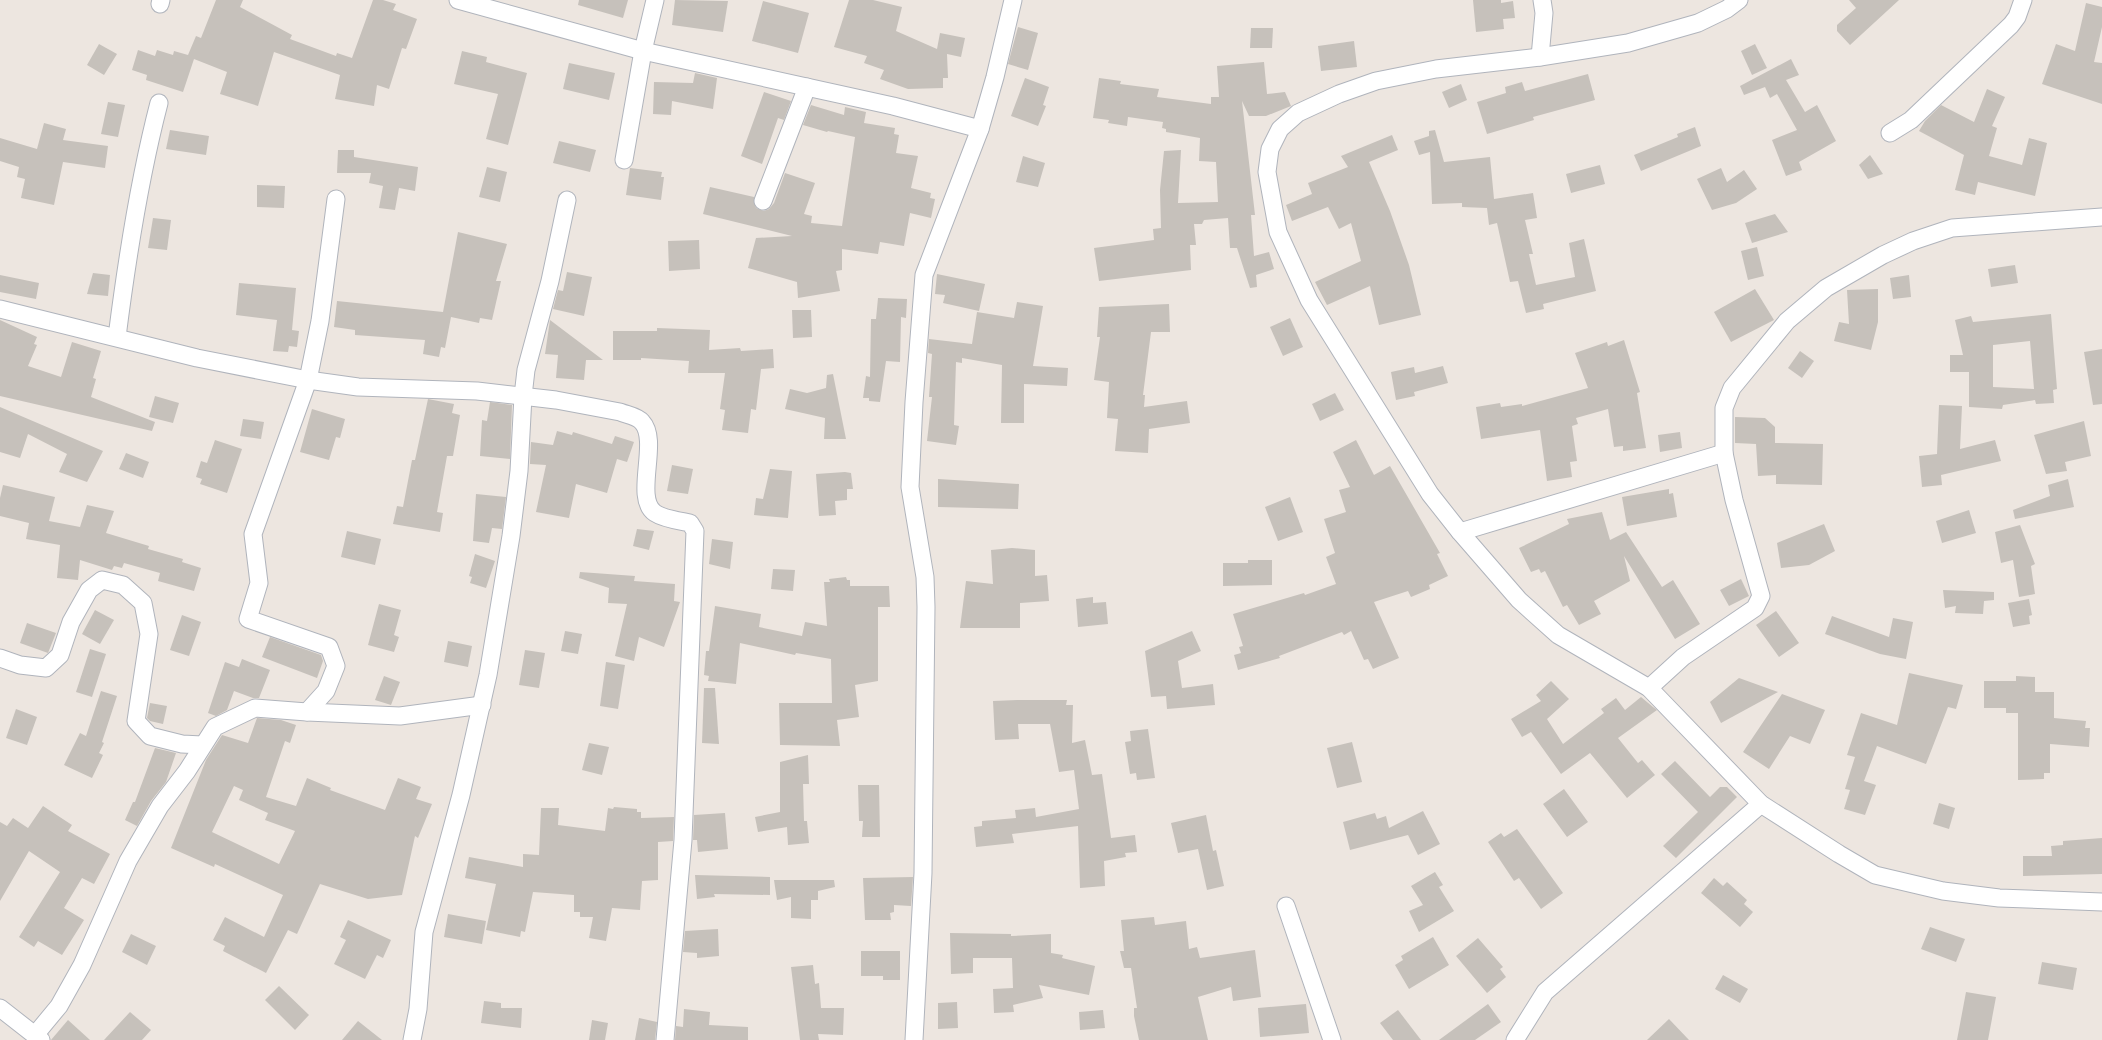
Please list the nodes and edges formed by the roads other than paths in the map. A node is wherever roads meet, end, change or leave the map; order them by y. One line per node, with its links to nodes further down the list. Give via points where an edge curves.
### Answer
1 (458, 0): 7 (street)
2 (655, 0): 7 (street)
3 (1013, 0): 11 (street)
4 (1542, 0): 8 (street, via 1544,13)
5 (1739, 0): 8 (street, via 1698,23 1628,43)
6 (2024, 0): 12 (street, via 2011,25 1911,120)
7 (643, 51): 9 (street); 13 (street)
8 (1540, 57): 23 (street, via 1436,69 1376,81 1339,94 1298,113 1280,129 1270,149 1267,172 1278,232 1309,300 1430,494)
9 (807, 87): 11 (street); 16 (street)
10 (159, 103): 19 (street, via 139,186)
11 (980, 129): 36 (street, via 924,275 914,402 910,487 925,577 926,607 923,873)
12 (1890, 133)
13 (624, 160)
14 (336, 199): 20 (street, via 320,321)
15 (567, 200): 21 (street, via 550,281 526,370)
16 (763, 201)
17 (2102, 218): 22 (street, via 1952,228 1913,241 1883,255 1826,288 1787,321 1732,388 1724,408)
18 (0, 309): 19 (street)
19 (117, 337): 20 (street, via 197,358)
20 (308, 380): 21 (street, via 358,387 477,391); 27 (street, via 253,534 258,583 248,618 329,648 336,666 326,691)
21 (523, 396): 26 (street, via 519,471 511,536); 35 (street, via 620,412 634,416 642,422 648,431 646,478 649,506 655,513 690,523 695,531 683,840)
22 (1724, 453): 23 (street); 25 (street, via 1734,500 1761,596 1755,608 1683,657)
23 (1460, 532): 25 (street, via 1519,600 1558,635)
24 (0, 658): 28 (street, via 20,665 46,668 60,654 71,622 89,590 102,580 123,585 143,603 149,634 136,721 150,736 182,744)
25 (1649, 688): 29 (street)
26 (482, 705): 27 (street, via 400,716); 34 (street, via 424,932 418,1009)
27 (307, 712): 28 (street, via 255,708 215,727)
28 (202, 745): 33 (street, via 187,771 160,806 128,862 82,965)
29 (1761, 804): 30 (street, via 1875,875 1943,891 1999,898); 38 (street, via 1545,992)
30 (2102, 902)
31 (1286, 906): 37 (street)
32 (0, 1008): 33 (street)
33 (38, 1038)
34 (412, 1040)
35 (665, 1040)
36 (914, 1040)
37 (1332, 1040)
38 (1515, 1040)

